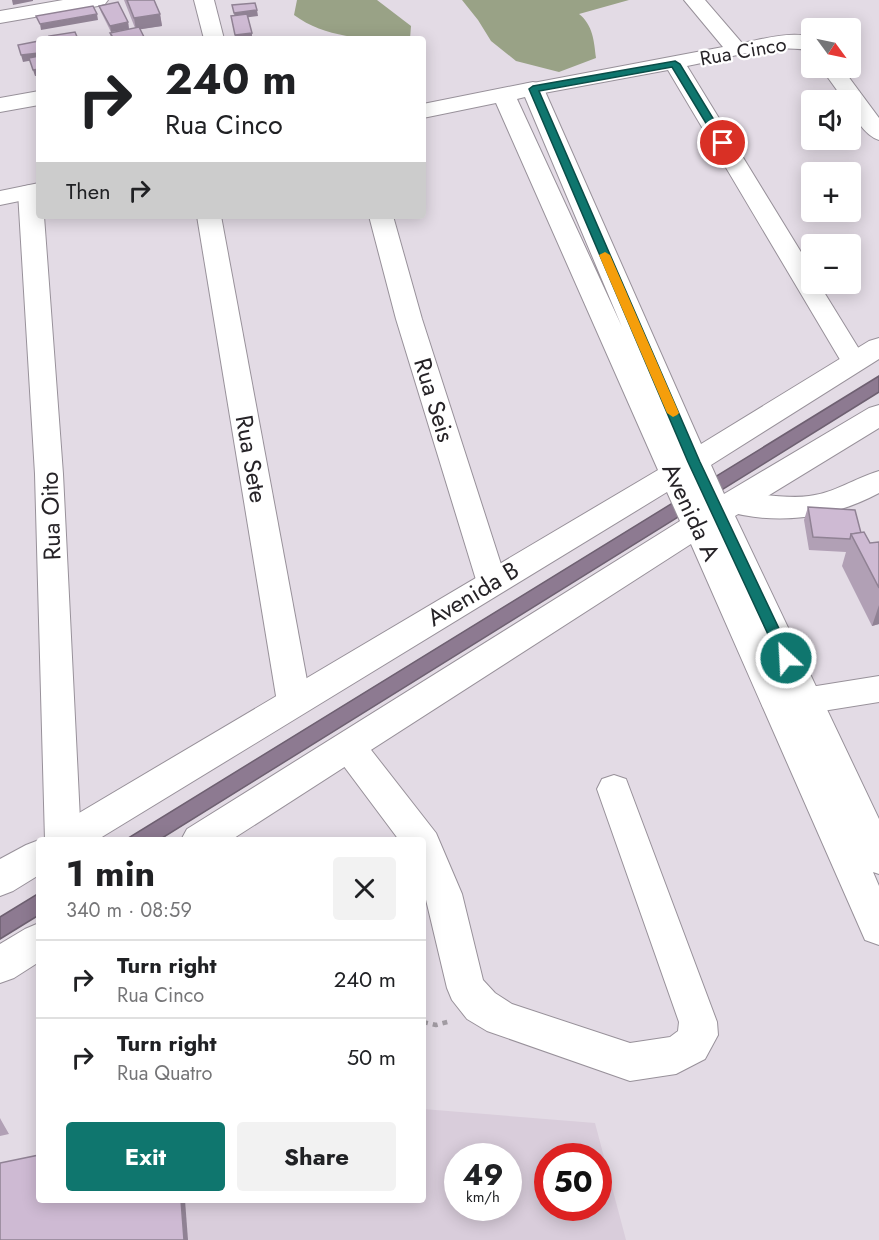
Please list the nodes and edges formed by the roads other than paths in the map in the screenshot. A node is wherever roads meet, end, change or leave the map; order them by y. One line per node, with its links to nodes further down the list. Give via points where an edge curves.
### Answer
1 (98, 0): 4 (street)
2 (204, 0): 5 (street)
3 (695, 0): 7 (street)
4 (0, 17)
5 (213, 36)
6 (801, 41): 7 (street, Rua Cinco)
7 (737, 50): 8 (street, Rua Cinco)
8 (675, 64): 10 (street, Rua Cinco); 21 (street)
9 (838, 78): 15 (street)
10 (533, 89): 11 (main road); 23 (main road, Avenida A)
11 (504, 95): 14 (main road); 23 (main road, Avenida A)
12 (36, 99): 13 (street)
13 (0, 105)
14 (426, 110)
15 (879, 134)
16 (34, 191): 17 (main road); 32 (street, Rua Oito)
17 (0, 198)
18 (210, 219): 28 (street, Rua Sete)
19 (382, 219): 26 (street, Rua Seis)
20 (879, 347): 21 (main road, Avenida B)
21 (854, 362): 23 (main road, Avenida B)
22 (879, 415): 25 (main road)
23 (685, 471): 25 (main road, Avenida A); 26 (main road, Avenida B)
24 (879, 481): 25 (street, via 836,502)
25 (712, 514): 29 (main road, Avenida A); 30 (main road)
26 (492, 583): 28 (main road, Avenida B)
27 (879, 688): 29 (street)
28 (294, 702): 33 (main road, Avenida B)
29 (792, 702): 38 (main road, Avenida A); 40 (main road, Avenida A)
30 (349, 747): 34 (main road); 35 (street)
31 (614, 789): 36 (street, via 698,1022 698,1035 691,1046 676,1055 630,1062 501,1018 481,1006 466,988 444,894)
32 (64, 837)
33 (69, 837)
34 (205, 837)
35 (418, 837)
36 (426, 851)
37 (36, 858): 39 (main road)
38 (879, 858)
39 (0, 879)
40 (879, 928)
41 (36, 942): 42 (main road)
42 (0, 965)

